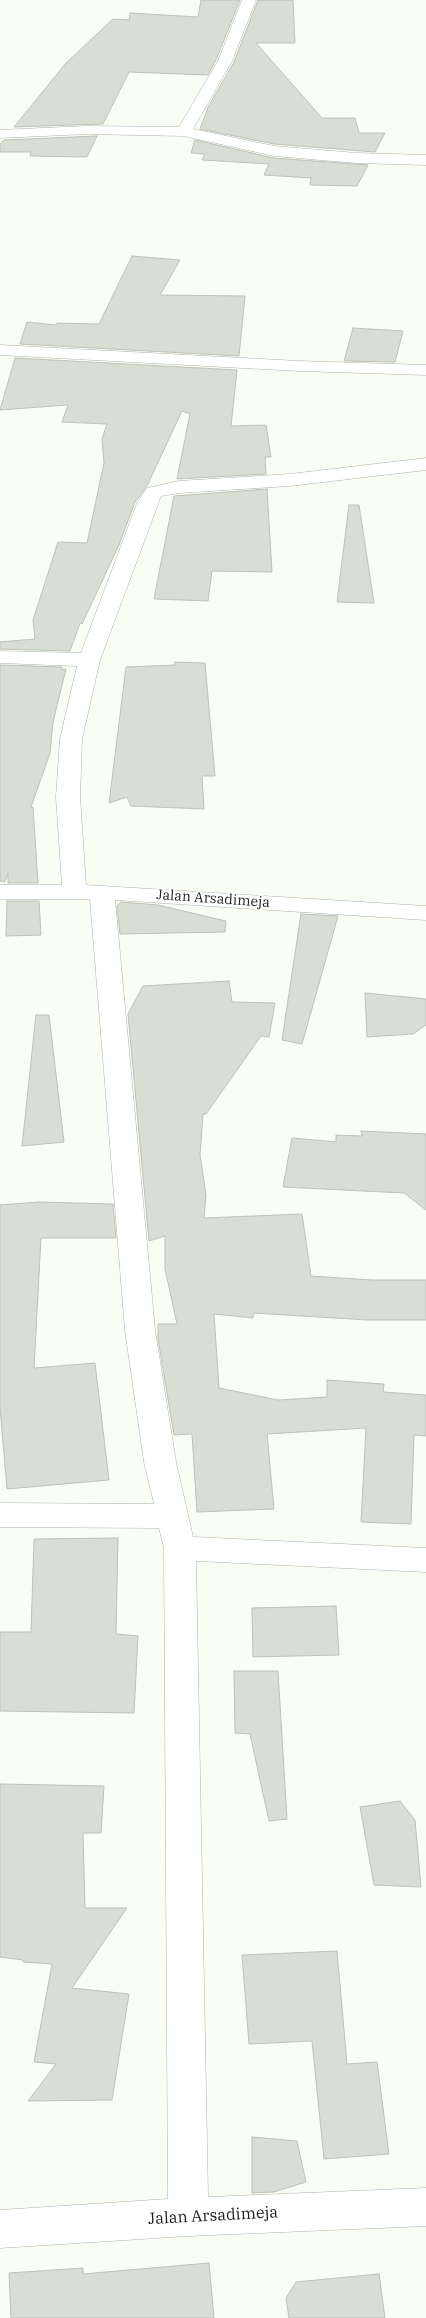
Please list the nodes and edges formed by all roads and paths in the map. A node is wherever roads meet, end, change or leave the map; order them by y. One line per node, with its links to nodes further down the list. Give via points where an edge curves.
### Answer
1 (249, 0): 2 (street, via 225,61)
2 (184, 132): 3 (street, via 86,130); 4 (street, via 274,151)
3 (0, 134)
4 (426, 160)
5 (0, 350): 6 (street)
6 (426, 370)
7 (426, 464): 9 (street, via 154,492 147,503)
8 (0, 657): 9 (street)
9 (89, 660): 11 (street, via 71,739 68,797)
10 (0, 892): 11 (street, Jalan Arsadimeja)
11 (89, 892): 12 (street, Jalan Arsadimeja); 14 (street, via 140,1330 160,1462)
12 (426, 913)
13 (0, 1515): 14 (street)
14 (173, 1516): 15 (street)
15 (180, 1548): 16 (street); 18 (street)
16 (426, 1560)
17 (426, 2207): 18 (street, Jalan Arsadimeja)
18 (188, 2217): 19 (street, Jalan Arsadimeja)
19 (0, 2229)

